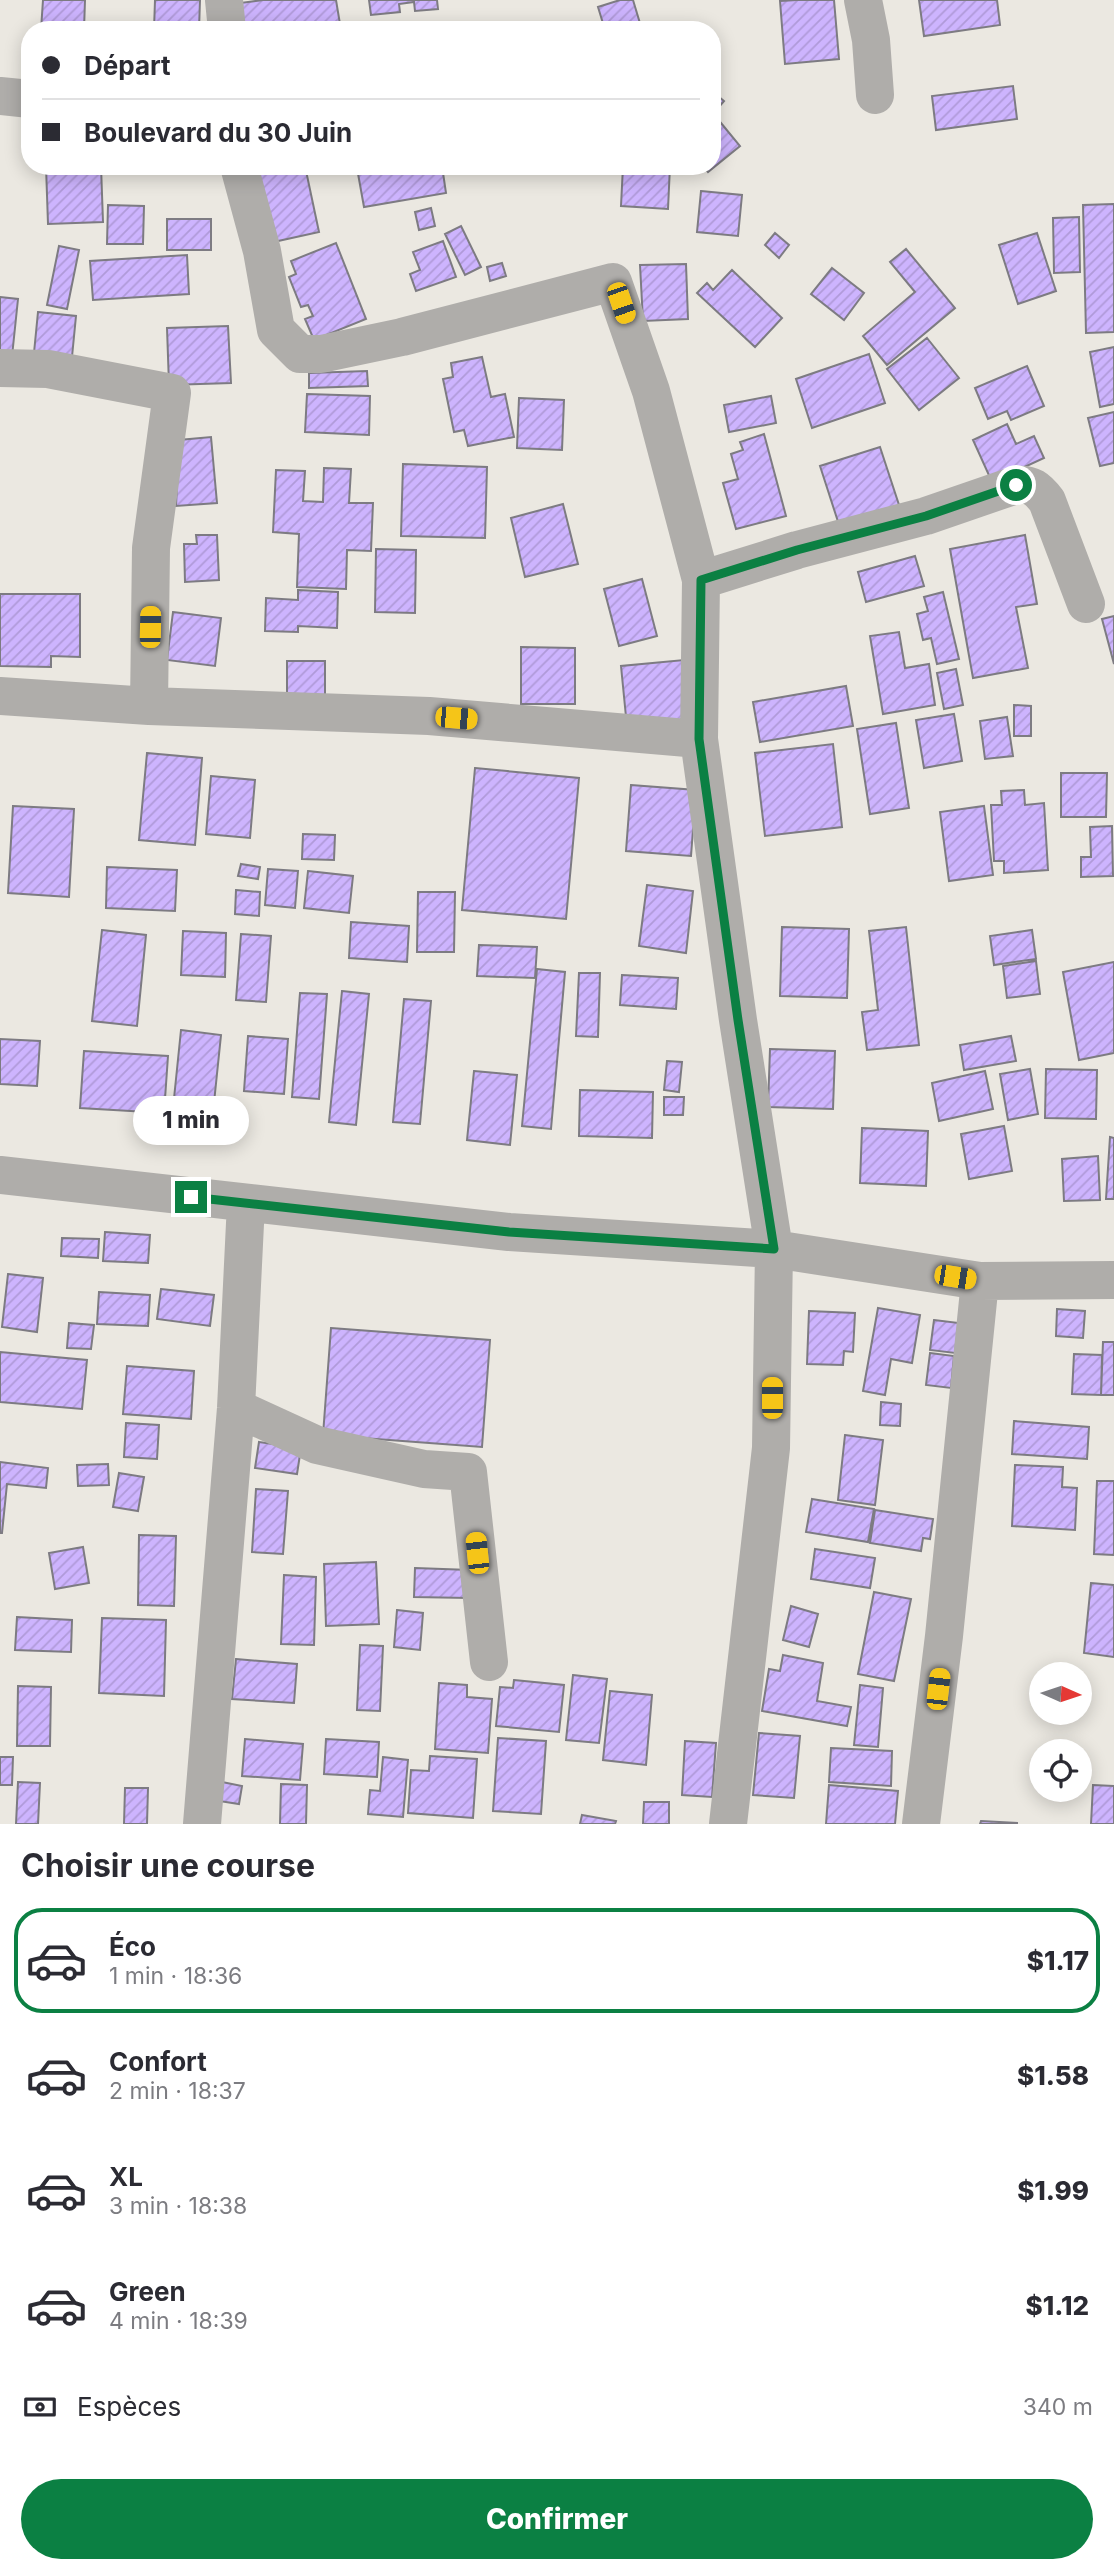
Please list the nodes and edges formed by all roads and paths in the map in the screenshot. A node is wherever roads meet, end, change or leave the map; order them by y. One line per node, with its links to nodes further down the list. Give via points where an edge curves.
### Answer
1 (224, 0): 3 (street)
2 (863, 0): 4 (street)
3 (226, 21)
4 (875, 95)
5 (0, 96): 6 (street)
6 (21, 98)
7 (241, 175): 9 (street, via 262,251 276,330 300,354 402,337 613,282 651,391)
8 (0, 368): 12 (street, via 48,369 172,393 151,548)
9 (701, 580): 10 (street, via 1026,484 1047,501); 13 (street)
10 (1086, 604)
11 (0, 696): 12 (street)
12 (149, 706): 13 (street, via 429,716)
13 (699, 739): 16 (street)
14 (0, 1175): 15 (street)
15 (246, 1203): 16 (street, via 509,1232); 19 (street)
16 (774, 1249): 18 (street); 22 (street, via 771,1448)
17 (1114, 1280): 18 (street)
18 (981, 1281): 23 (street)
19 (236, 1408): 20 (street, via 317,1445 424,1469 468,1472); 21 (street)
20 (489, 1662)
21 (202, 1824)
22 (728, 1824)
23 (921, 1824)

